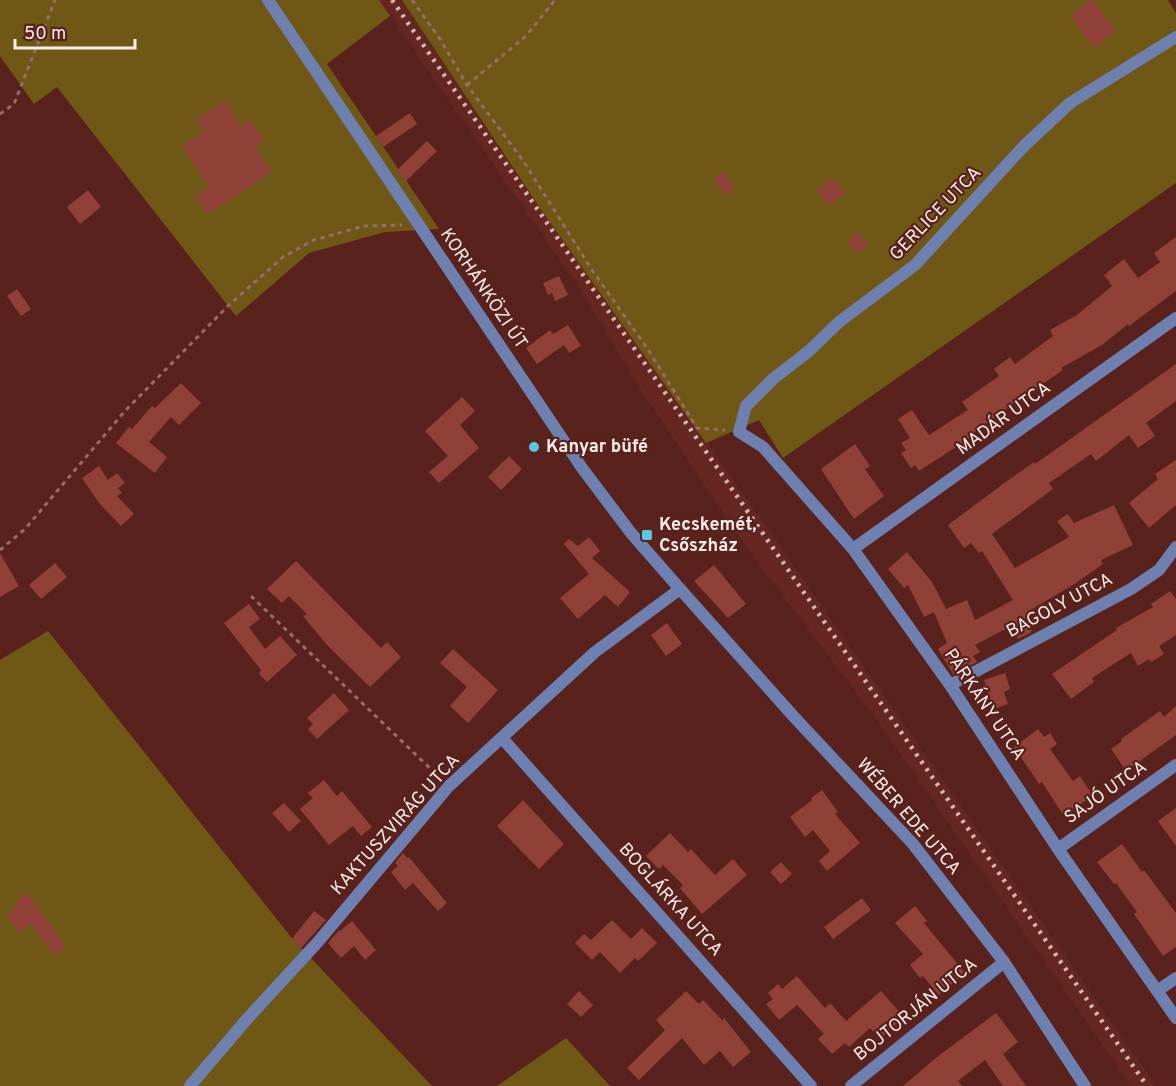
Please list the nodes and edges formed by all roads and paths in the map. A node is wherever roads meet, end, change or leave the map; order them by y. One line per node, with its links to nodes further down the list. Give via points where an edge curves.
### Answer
1 (55, 0): 7 (path, via 14,104)
2 (268, 0): 8 (street, KORHÁNKÖZI ÚT)
3 (412, 0): 6 (path)
4 (555, 0): 6 (path, via 526,36)
5 (1176, 37): 10 (street, GERLICE UTCA, via 1070,103 1023,147 915,265 838,322 773,379 746,406)
6 (467, 85): 10 (path, via 524,162 697,428)
7 (0, 114)
8 (419, 224): 13 (path, via 364,226 315,240 283,257 228,306 125,411 26,529); 14 (street, KORHÁNKÖZI ÚT, via 582,468)
9 (1176, 318): 12 (street, MADÁR UTCA)
10 (739, 432): 12 (street, PÁRKÁNY UTCA, via 763,447)
11 (1176, 547): 16 (street, BAGOLY UTCA, via 1159,570 1131,589)
12 (853, 549): 16 (street, PÁRKÁNY UTCA)
13 (0, 550)
14 (680, 589): 17 (street, KAKTUSZVIRÁG UTCA, via 596,652); 21 (street, WÉBER EDE UTCA, via 913,844)
15 (251, 596): 19 (path)
16 (950, 685): 20 (street, PÁRKÁNY UTCA)
17 (502, 738): 19 (street, KAKTUSZVIRÁG UTCA); 26 (street, BOGLÁRKA UTCA)
18 (1176, 765): 20 (street, SAJÓ UTCA)
19 (449, 786): 25 (street, KAKTUSZVIRÁG UTCA)
20 (1058, 849): 23 (street, PÁRKÁNY UTCA)
21 (1004, 962): 27 (street, BOJTORJÁN UTCA); 28 (street, WÉBER EDE UTCA)
22 (1176, 978): 23 (street)
23 (1157, 992): 24 (street, PÁRKÁNY UTCA)
24 (1176, 1018)
25 (190, 1086)
26 (811, 1086)
27 (850, 1086)
28 (1086, 1086)

